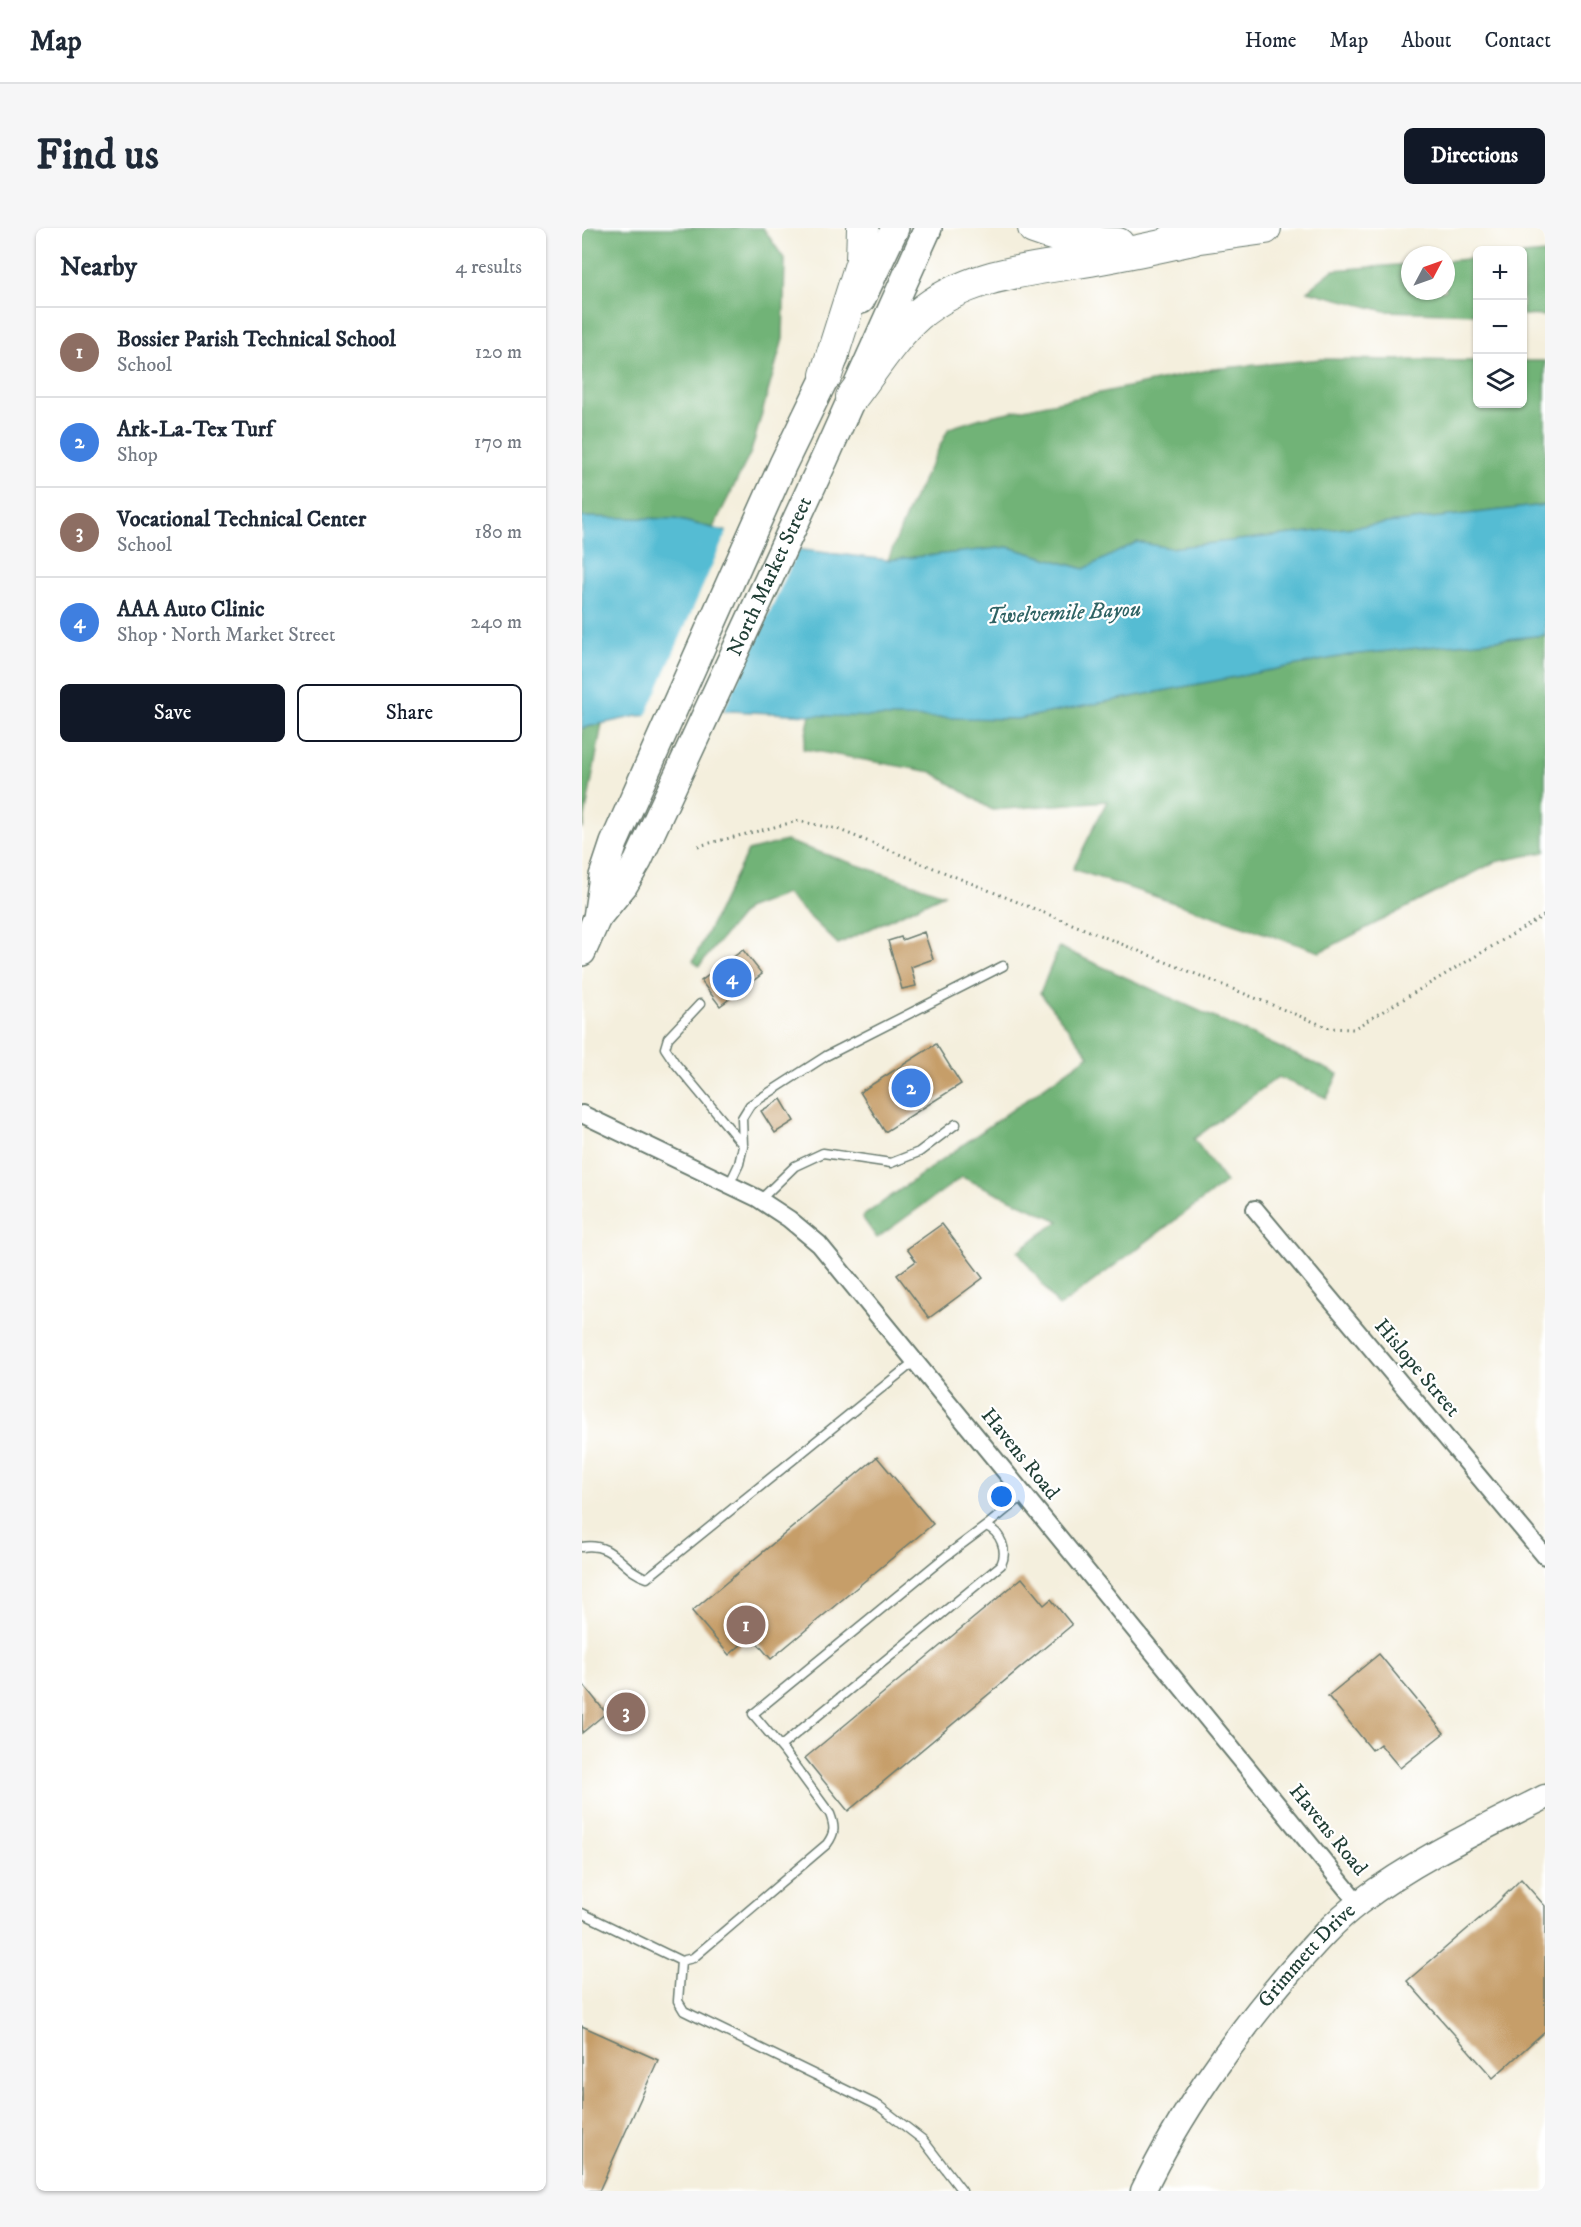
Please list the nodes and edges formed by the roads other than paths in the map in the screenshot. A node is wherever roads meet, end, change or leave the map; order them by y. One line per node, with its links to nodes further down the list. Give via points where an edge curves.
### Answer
1 (863, 228): 7 (highway, via 862,261)
2 (895, 228): 7 (main road, North Market Street)
3 (928, 228): 8 (main road, North Market Street)
4 (1034, 228): 6 (highway, via 1103,244)
5 (1265, 228): 6 (highway)
6 (1193, 239): 8 (highway, via 1007,274 955,291 909,324)
7 (826, 375): 9 (main road, North Market Street, via 614,843 603,876)
8 (852, 397): 9 (main road, North Market Street, via 638,861)
9 (597, 918): 10 (main road, North Market Street)
10 (582, 952)
11 (1003, 966): 15 (lane, via 826,1056 750,1105 742,1118)
12 (700, 1004): 15 (lane, via 668,1038 666,1048)
13 (582, 1114): 16 (street, Havens Road)
14 (956, 1124): 17 (lane, via 919,1152 891,1163 823,1153 795,1166)
15 (743, 1146): 16 (lane)
16 (729, 1185): 17 (street, Havens Road)
17 (760, 1200): 19 (street, Havens Road, via 819,1244)
18 (1255, 1209): 23 (street, Hislope Street)
19 (915, 1361): 20 (street, Havens Road); 22 (lane, via 647,1578 637,1575 618,1556 593,1545)
20 (1024, 1495): 21 (lane); 26 (street, Havens Road)
21 (986, 1526): 24 (lane, via 998,1534 1002,1543 1001,1565); 24 (lane, via 753,1714)
22 (582, 1547)
23 (1545, 1556)
24 (781, 1746): 28 (lane, via 831,1814 834,1835 693,1958)
25 (1545, 1797): 26 (main road, Grimmett Drive, via 1431,1856)
26 (1358, 1903): 30 (main road, Grimmett Drive, via 1314,1944 1240,2033)
27 (582, 1913): 28 (lane)
28 (681, 1961): 29 (lane, via 678,2001 684,2011 879,2106 923,2140)
29 (962, 2191)
30 (1143, 2191)

